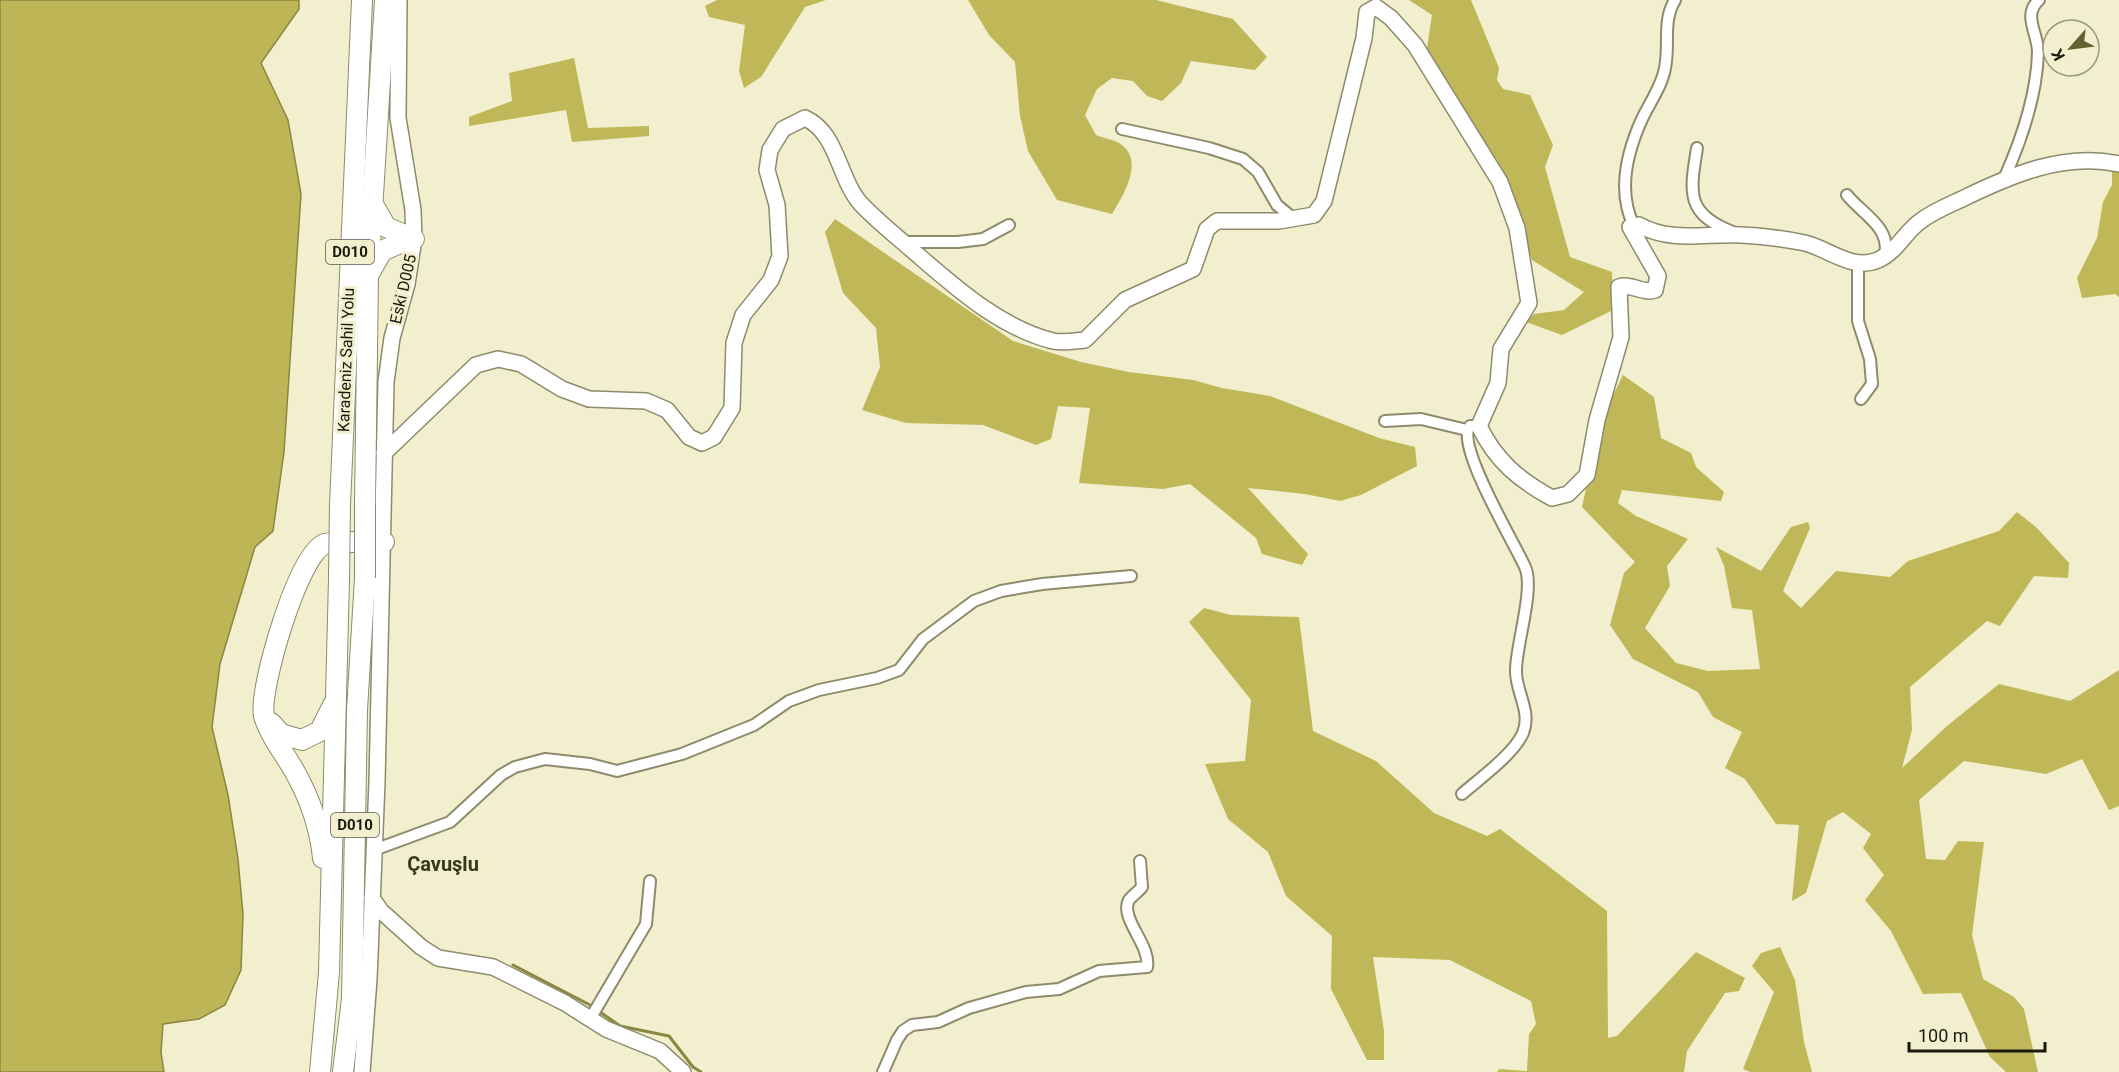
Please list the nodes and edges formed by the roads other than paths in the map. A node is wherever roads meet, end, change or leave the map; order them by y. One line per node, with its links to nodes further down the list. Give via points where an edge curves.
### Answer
1 (362, 0): 28 (highway, Karadeniz Sahil Yolu / D010, bridge, via 340,505)
2 (385, 0): 12 (highway, D010)
3 (399, 0): 17 (street, Eski D005, via 398,118 413,210)
4 (1676, 0): 15 (street, via 1669,10 1665,68 1642,120 1627,172 1628,213)
5 (2039, 0): 10 (street, via 2032,6 2030,17 2038,43 2037,73)
6 (1376, 3): 13 (street, via 1367,12 1324,201 1314,215); 24 (street, via 1415,45 1500,182 1517,228 1529,303 1501,349 1498,383)
7 (1122, 129): 13 (street, via 1243,159 1258,172 1277,205)
8 (1697, 148): 16 (street, via 1692,180 1694,202 1712,224)
9 (2119, 164): 10 (street, via 2095,159 2032,168)
10 (2004, 179): 19 (street, via 1921,220)
11 (1847, 195): 19 (street, via 1880,227 1886,242)
12 (371, 201): 17 (highway, via 381,222); 21 (highway, D010)
13 (1294, 219): 18 (street, via 1217,221 1207,229 1193,269 1125,300 1085,340 1055,341 1018,328 965,296)
14 (1009, 225): 18 (street, via 983,239)
15 (1634, 226): 16 (street, via 1677,237); 24 (street, via 1630,227 1633,236 1658,276 1655,290 1648,292 1627,284 1619,287 1621,337 1597,420 1587,475 1568,494 1552,498 1523,483)
16 (1742, 235): 20 (street, via 1807,244)
17 (411, 239): 21 (highway, via 382,251); 25 (street, Eski D005, via 408,284 388,361)
18 (903, 242): 25 (street, via 861,203 842,175 828,137 816,123 805,118 783,129 770,150 766,170 777,206 780,256 771,280 743,315 735,343 732,408 714,437 702,443 689,436 667,410 646,401 589,399 562,389 521,364 498,359 476,365)
19 (1885, 255): 20 (street)
20 (1858, 263): 22 (street, via 1858,321 1870,359 1872,384)
21 (368, 276): 38 (highway, D010, bridge, via 365,578 357,710 352,999)
22 (1861, 399)
23 (1385, 421): 24 (street, via 1421,419)
24 (1473, 428): 30 (street, via 1466,437 1489,501 1529,576 1516,673 1525,715 1523,734 1505,756)
25 (384, 453): 26 (street, Eski D005)
26 (384, 542): 29 (highway, via 324,544 311,554 285,613); 31 (street, Eski D005)
27 (1131, 576): 31 (street, via 1001,591 974,602 923,639 899,670 789,701 754,725 682,754 617,771 545,759 515,766 450,822)
28 (337, 697): 29 (highway, via 320,731 302,740 280,734); 35 (highway, D010)
29 (263, 704): 35 (highway, via 268,725 310,802 321,835)
30 (1462, 794)
31 (374, 850): 34 (street, Eski D005)
32 (1140, 861): 41 (street, via 1142,887 1129,900 1127,912 1147,951 1147,967 1099,971 1059,989 1015,995 938,1022 912,1025 897,1040)
33 (650, 881): 36 (street, via 646,924)
34 (372, 898): 36 (street, via 381,911 438,958 493,967); 39 (street, Eski D005)
35 (331, 917): 37 (highway, D010)
36 (590, 1019): 40 (street, via 660,1051)
37 (320, 1072)
38 (343, 1072)
39 (362, 1072)
40 (683, 1072)
41 (883, 1072)

